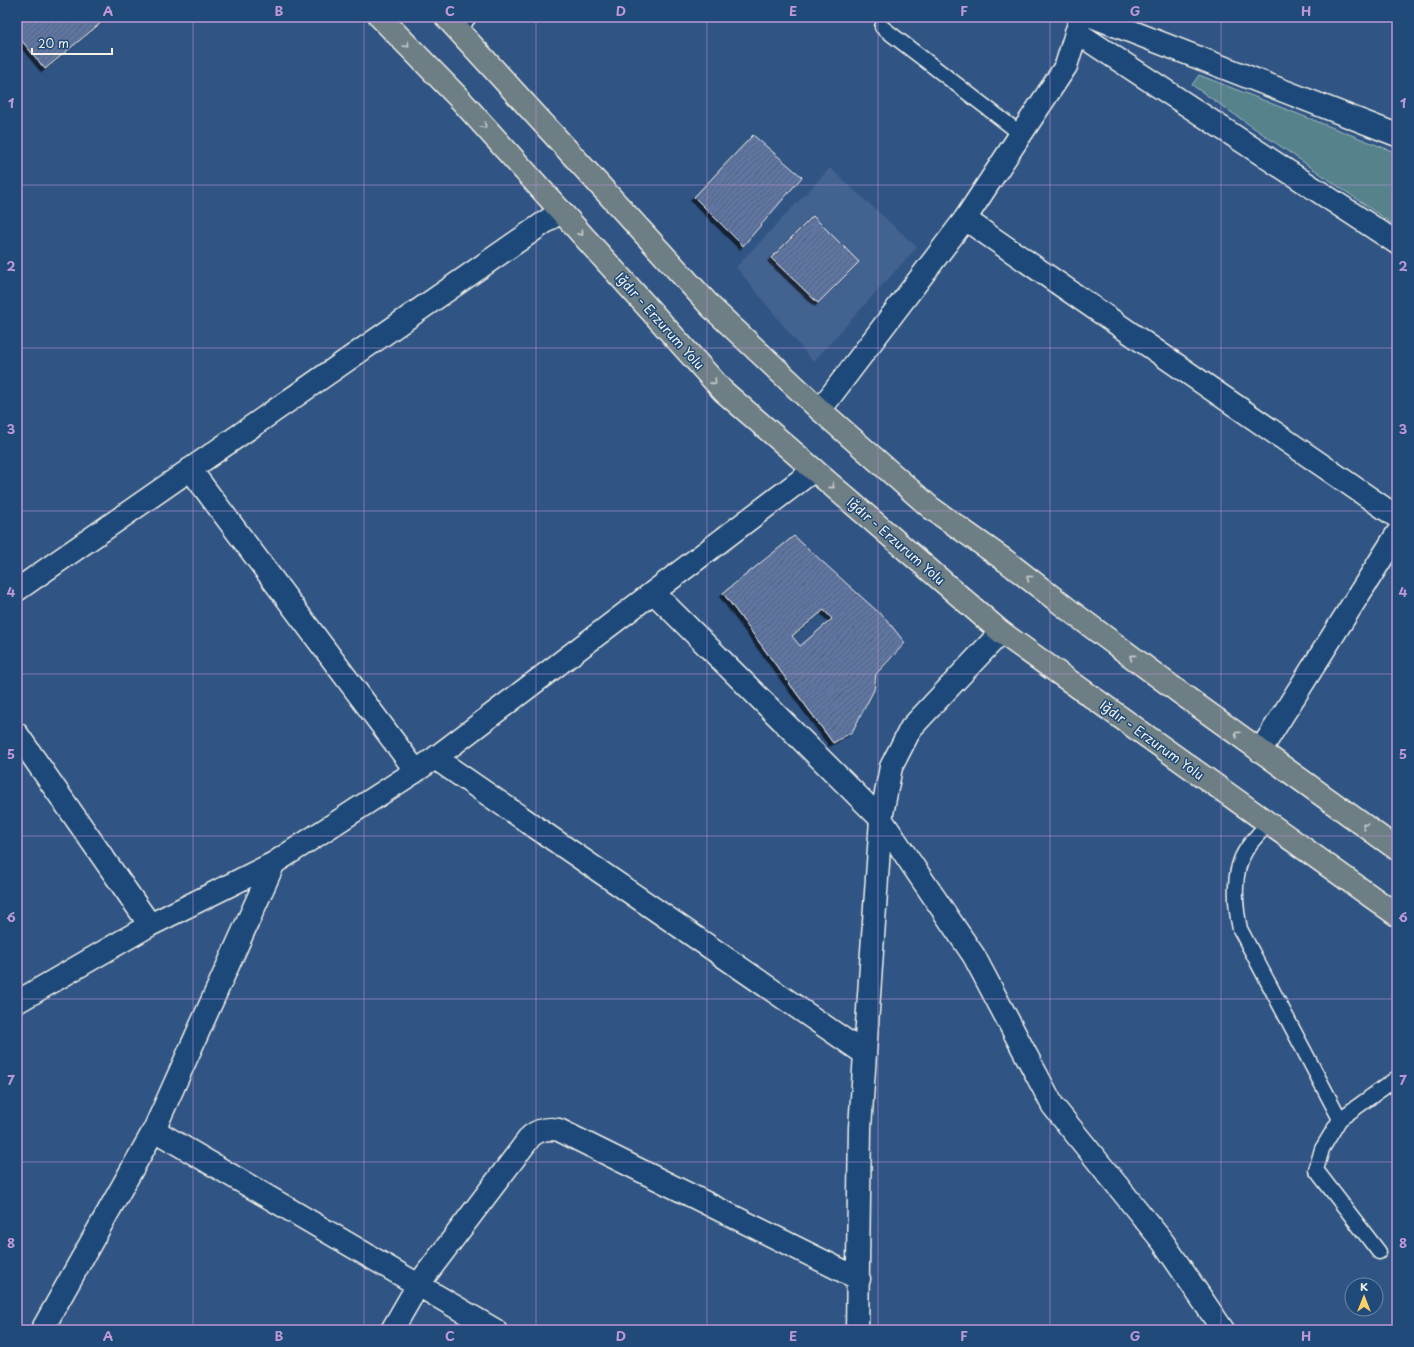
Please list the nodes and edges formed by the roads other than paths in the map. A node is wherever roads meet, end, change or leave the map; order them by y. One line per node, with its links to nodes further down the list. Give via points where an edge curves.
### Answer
1 (380, 17): 8 (highway, Iğdır - Erzurum Yolu, one-way to 8, via 458,97)
2 (1094, 17): 7 (street)
3 (458, 22): 11 (highway, via 478,51 712,308)
4 (1078, 24): 6 (street, via 1066,66); 10 (street)
5 (882, 27): 6 (lane)
6 (1021, 134): 9 (street)
7 (1397, 136)
8 (561, 211): 12 (street); 13 (highway, Iğdır - Erzurum Yolu, one-way to 13, via 723,391)
9 (964, 219): 11 (street); 14 (street)
10 (1397, 243)
11 (820, 410): 20 (highway, one-way to 11, via 931,508)
12 (190, 469): 16 (street); 22 (street)
13 (814, 470): 17 (street); 18 (highway, Iğdır - Erzurum Yolu, one-way to 18)
14 (1397, 517)
15 (1397, 534): 20 (street)
16 (17, 590)
17 (654, 593): 21 (street); 23 (street)
18 (1001, 632): 23 (street, via 911,728 891,767); 24 (highway, Iğdır - Erzurum Yolu)
19 (17, 734): 28 (street)
20 (1260, 751): 25 (highway, one-way to 20)
21 (435, 758): 22 (street); 30 (street)
22 (416, 771): 26 (street)
23 (881, 819): 30 (street); 41 (street, via 974,956 1053,1106 1163,1242)
24 (1268, 823): 27 (highway, Iğdır - Erzurum Yolu); 32 (lane, via 1246,850 1240,867 1235,900 1240,929)
25 (1397, 849)
26 (274, 864): 28 (street); 33 (street)
27 (1397, 915)
28 (150, 925): 29 (street)
29 (17, 1002)
30 (865, 1054): 35 (street, via 860,1128)
31 (1397, 1078): 32 (lane)
32 (1340, 1119): 34 (lane, via 1322,1149 1316,1170)
33 (154, 1130): 36 (street); 37 (street)
34 (1379, 1252)
35 (859, 1279): 36 (street, via 551,1128 543,1129 531,1136); 40 (street)
36 (418, 1285): 38 (street); 39 (street)
37 (42, 1330)
38 (392, 1330)
39 (495, 1330)
40 (857, 1330)
41 (1223, 1330)

